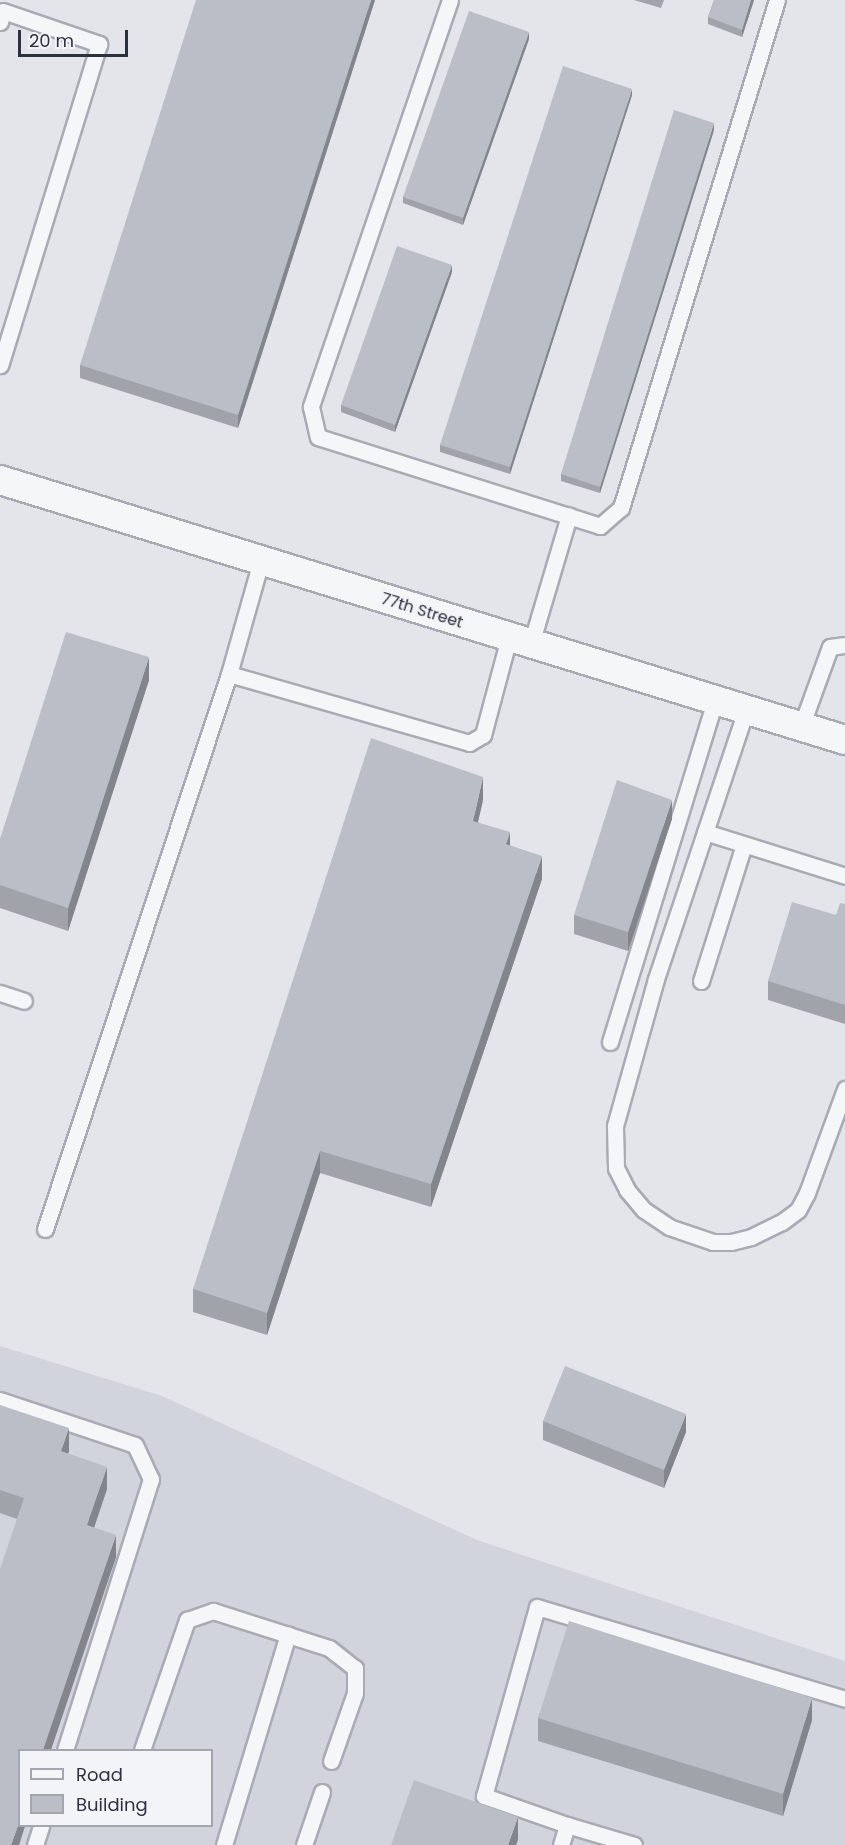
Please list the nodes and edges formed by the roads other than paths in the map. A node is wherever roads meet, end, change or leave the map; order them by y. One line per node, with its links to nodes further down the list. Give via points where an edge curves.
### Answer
1 (450, 0): 6 (lane, via 311,407 318,437)
2 (777, 0): 6 (lane, via 621,508 600,526)
3 (0, 22): 4 (lane, via 3,11 99,44)
4 (0, 364)
5 (0, 480): 7 (street, 77th Street)
6 (569, 516): 8 (lane)
7 (261, 561): 8 (street, 77th Street); 10 (lane)
8 (520, 641): 10 (lane, via 483,735 469,743); 11 (street, 77th Street)
9 (845, 645): 13 (lane, via 830,647)
10 (229, 674): 23 (lane)
11 (715, 700): 12 (street, 77th Street); 21 (lane)
12 (746, 710): 13 (street, 77th Street); 15 (lane)
13 (801, 727): 14 (street, 77th Street)
14 (845, 740)
15 (705, 832): 16 (lane); 22 (lane, via 656,979 615,1126 616,1168 627,1190 669,1227 713,1242 730,1242 769,1229 798,1210)
16 (744, 845): 17 (lane); 18 (lane)
17 (845, 876)
18 (701, 981)
19 (0, 993): 20 (lane)
20 (24, 1000)
21 (610, 1042)
22 (845, 1089)
23 (45, 1229)
24 (0, 1400): 27 (lane, via 135,1445 151,1479)
25 (288, 1634): 28 (lane, via 213,1611 187,1620); 29 (lane, via 329,1648 355,1668 355,1693); 34 (lane)
26 (845, 1699): 31 (lane, via 537,1607 484,1796)
27 (65, 1749)
28 (142, 1749)
29 (331, 1761)
30 (322, 1792): 35 (lane)
31 (567, 1825): 36 (lane); 37 (lane)
32 (41, 1827): 33 (lane)
33 (35, 1845)
34 (224, 1845)
35 (304, 1845)
36 (561, 1845)
37 (634, 1845)

